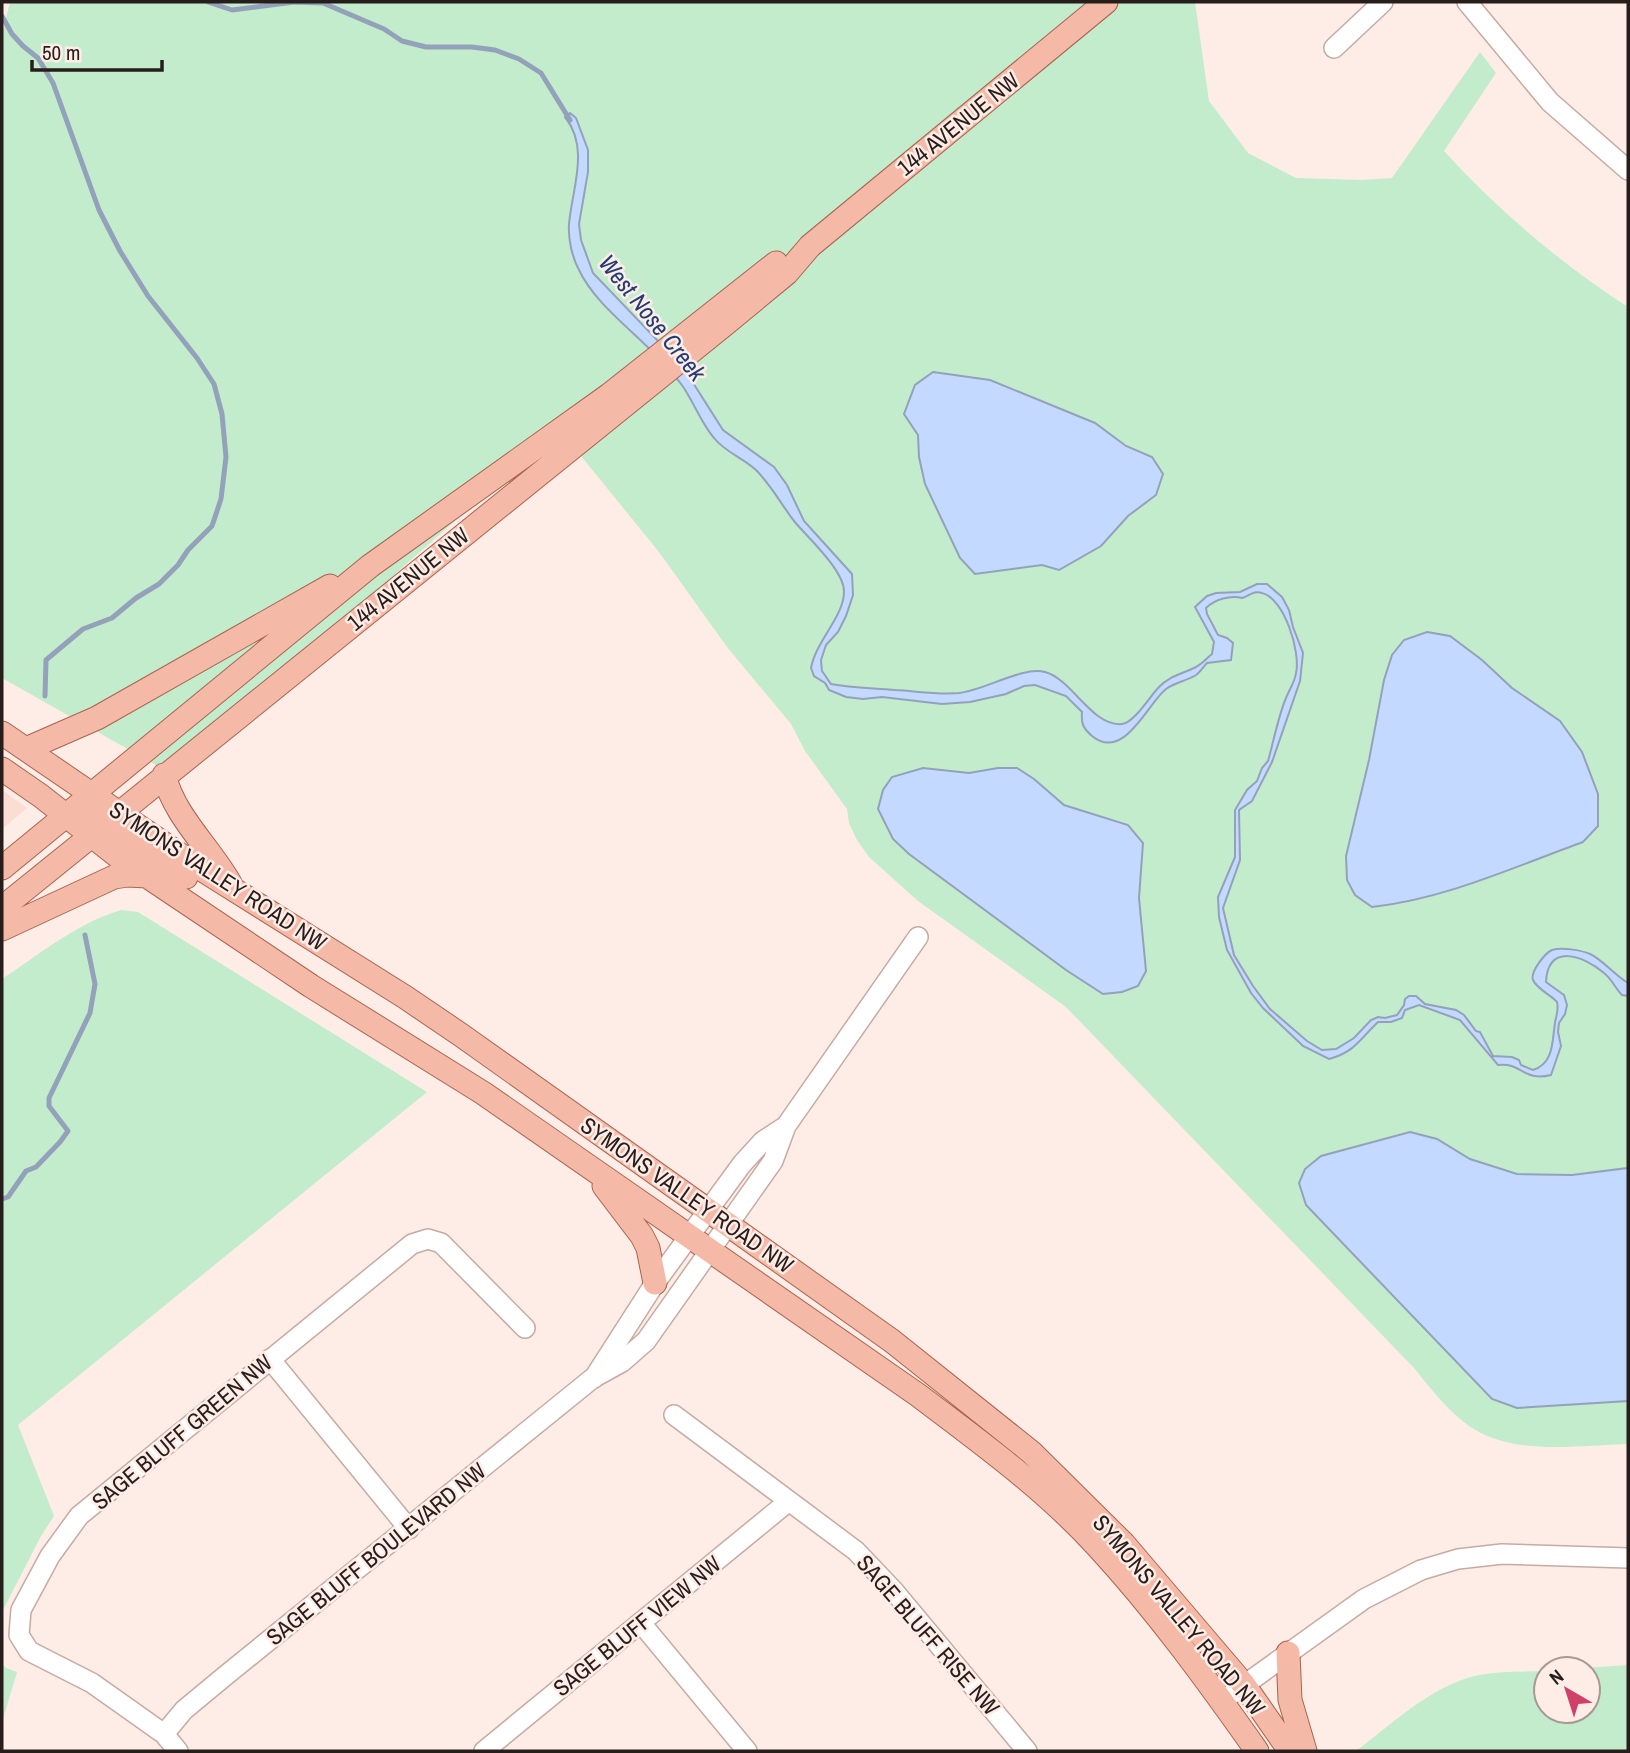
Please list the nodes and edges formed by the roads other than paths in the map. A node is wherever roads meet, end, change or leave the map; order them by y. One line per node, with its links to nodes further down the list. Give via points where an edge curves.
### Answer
1 (1105, 2): 6 (main road, 144 AVENUE NW, via 810,246 787,273 717,319)
2 (1383, 2): 4 (street)
3 (1467, 2): 5 (street, via 1550,102)
4 (1334, 48)
5 (1628, 170)
6 (615, 401): 7 (main road, 144 AVENUE NW); 11 (main road, 144 AVENUE NW)
7 (370, 566): 9 (main road, via 97,718); 12 (main road, 144 AVENUE NW)
8 (2, 733): 9 (main road, SYMONS VALLEY ROAD NW)
9 (26, 749): 12 (main road, SYMONS VALLEY ROAD NW)
10 (2, 769): 12 (main road, SYMONS VALLEY ROAD NW)
11 (164, 775): 13 (main road, 144 AVENUE NW); 16 (main road, via 176,808)
12 (80, 805): 13 (main road, SYMONS VALLEY ROAD NW); 13 (main road, SYMONS VALLEY ROAD NW); 14 (main road, 144 AVENUE NW)
13 (105, 824): 15 (main road, SYMONS VALLEY ROAD NW); 16 (main road, SYMONS VALLEY ROAD NW); 17 (main road, 144 AVENUE NW)
14 (2, 868)
15 (146, 876): 18 (main road, via 114,877); 21 (main road, SYMONS VALLEY ROAD NW)
16 (232, 888): 22 (main road, SYMONS VALLEY ROAD NW, via 416,1004)
17 (2, 908)
18 (2, 929)
19 (918, 937): 20 (street)
20 (786, 1126): 22 (street, SAGE BLUFF BOULEVARD NW, via 752,1151); 23 (street, SAGE BLUFF BOULEVARD NW, via 773,1161)
21 (590, 1167): 24 (main road, SYMONS VALLEY ROAD NW); 26 (main road, via 642,1236)
22 (708, 1210): 23 (main road, SYMONS VALLEY ROAD NW); 24 (street, SAGE BLUFF BOULEVARD NW)
23 (729, 1225): 25 (street, SAGE BLUFF BOULEVARD NW); 36 (main road, SYMONS VALLEY ROAD NW, via 892,1341 1031,1452 1124,1544)
24 (688, 1237): 25 (main road, SYMONS VALLEY ROAD NW); 26 (street, SAGE BLUFF BOULEVARD NW)
25 (709, 1252): 29 (street, SAGE BLUFF BOULEVARD NW, via 646,1341); 37 (main road, SYMONS VALLEY ROAD NW, via 918,1395 1014,1469 1096,1545 1181,1644)
26 (655, 1283): 29 (street, SAGE BLUFF BOULEVARD NW)
27 (525, 1328): 28 (street, SAGE BLUFF GREEN NW, via 441,1243 428,1239 412,1244)
28 (270, 1359): 32 (street); 38 (street, SAGE BLUFF GREEN NW, via 79,1516 50,1556 21,1610 19,1635 29,1651 92,1683)
29 (593, 1378): 32 (street, SAGE BLUFF BOULEVARD NW)
30 (674, 1415): 31 (street, SAGE BLUFF RISE NW)
31 (789, 1501): 34 (street, SAGE BLUFF VIEW NW); 42 (street, SAGE BLUFF RISE NW, via 856,1551 885,1581)
32 (409, 1529): 38 (street, SAGE BLUFF BOULEVARD NW, via 194,1702)
33 (1628, 1558): 35 (street, via 1502,1554 1442,1563 1373,1594)
34 (641, 1623): 40 (street, SAGE BLUFF VIEW NW); 41 (street)
35 (1288, 1653): 36 (street); 45 (main road, via 1290,1700)
36 (1244, 1685): 37 (street); 44 (main road, SYMONS VALLEY ROAD NW)
37 (1222, 1701): 43 (main road, SYMONS VALLEY ROAD NW)
38 (164, 1734): 39 (street, SAGE BLUFF GREEN NW)
39 (178, 1751)
40 (484, 1751)
41 (747, 1751)
42 (1027, 1751)
43 (1257, 1751)
44 (1290, 1751)
45 (1305, 1751)

